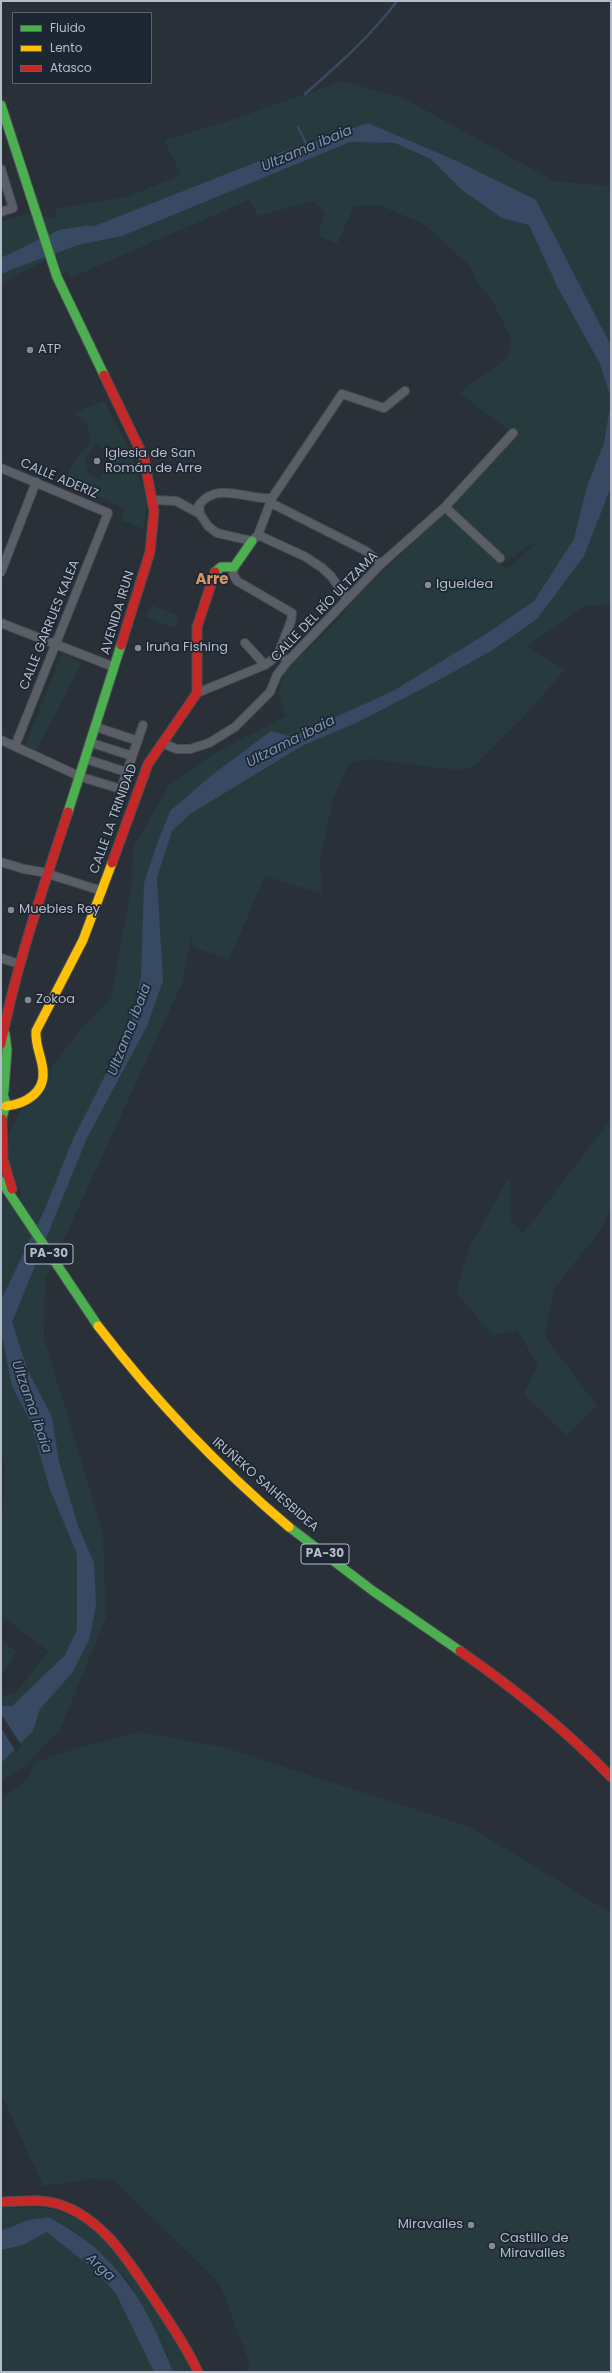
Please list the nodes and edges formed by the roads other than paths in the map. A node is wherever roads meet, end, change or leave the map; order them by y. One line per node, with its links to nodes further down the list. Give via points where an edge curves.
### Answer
1 (1, 105): 8 (main road, AVENIDA IRUN, via 57,277 144,458)
2 (1, 169): 3 (street, via 13,208)
3 (1, 212)
4 (405, 391): 9 (street, via 384,408 342,394)
5 (513, 433): 10 (street, CALLE DEL RÍO ULTZAMA)
6 (1, 468): 7 (street, CALLE ADERIZ)
7 (36, 482): 11 (street, CALLE ADERIZ); 17 (street)
8 (154, 500): 12 (street, via 176,501); 25 (main road, AVENIDA IRUN, via 150,552)
9 (271, 501): 12 (street, via 225,491 203,499 199,505); 13 (street); 15 (street, via 366,552)
10 (445, 507): 14 (street); 15 (street, CALLE DEL RÍO ULTZAMA)
11 (108, 513): 21 (street, CALLE GARRUES KALEA)
12 (200, 514): 13 (street, via 208,526 217,533)
13 (255, 538): 16 (main road); 18 (street, via 304,556 321,567 331,576)
14 (500, 558)
15 (381, 564): 18 (street, CALLE DEL RÍO ULTZAMA)
16 (234, 568): 22 (street, via 233,574 237,580 292,613); 26 (main road, via 221,567 216,572 198,627)
17 (1, 572)
18 (347, 599): 23 (street, CALLE DEL RÍO ULTZAMA)
19 (1, 623): 21 (street)
20 (245, 643): 24 (street)
21 (55, 644): 25 (street); 33 (street, CALLE GARRUES KALEA)
22 (280, 654): 23 (street); 24 (street)
23 (287, 662): 32 (street, CALLE DEL RÍO ULTZAMA, via 277,675 270,692 235,727 209,743 190,749 177,749)
24 (265, 665): 26 (street)
25 (114, 667): 28 (main road, AVENIDA IRUN)
26 (197, 693): 32 (main road, CALLE LA TRINIDAD)
27 (143, 725): 30 (street)
28 (96, 727): 30 (street); 31 (main road, AVENIDA IRUN)
29 (1, 740): 33 (street)
30 (138, 741): 34 (street)
31 (92, 744): 34 (street); 35 (main road, AVENIDA IRUN)
32 (164, 744): 40 (main road, CALLE LA TRINIDAD, via 148,764)
33 (15, 746): 37 (street)
34 (132, 756): 36 (street)
35 (86, 759): 36 (street); 37 (main road, AVENIDA IRUN)
36 (126, 772): 37 (street, via 121,789)
37 (81, 777): 39 (main road, AVENIDA IRUN)
38 (1, 862): 39 (street)
39 (49, 875): 40 (street); 42 (main road, AVENIDA IRUN)
40 (102, 891): 46 (main road, CALLE LA TRINIDAD, via 83,940 36,1031 34,1039 45,1074 41,1088 18,1105)
41 (1, 958): 42 (street)
42 (19, 964): 43 (main road, AVENIDA IRUN, via 10,996)
43 (5, 1031): 44 (main road); 45 (main road, via 7,1050)
44 (1, 1044)
45 (2, 1089): 46 (main road, PA-30)
46 (6, 1106): 47 (main road, PA-30)
47 (2, 1120): 49 (main road, IRUÑEKO SAIHESBIDEA / PA-30, via 3,1159)
48 (1, 1181): 49 (main road, IRUÑEKO SAIHESBIDEA / PA-30)
49 (16, 1202): 50 (main road, IRUÑEKO SAIHESBIDEA / PA-30, via 74,1294 119,1354 209,1455 288,1526 373,1591 511,1686 581,1746)
50 (611, 1777)
51 (1, 2202): 52 (main road, via 30,2200 64,2205 83,2214 100,2228 136,2271 181,2339)
52 (198, 2372)

